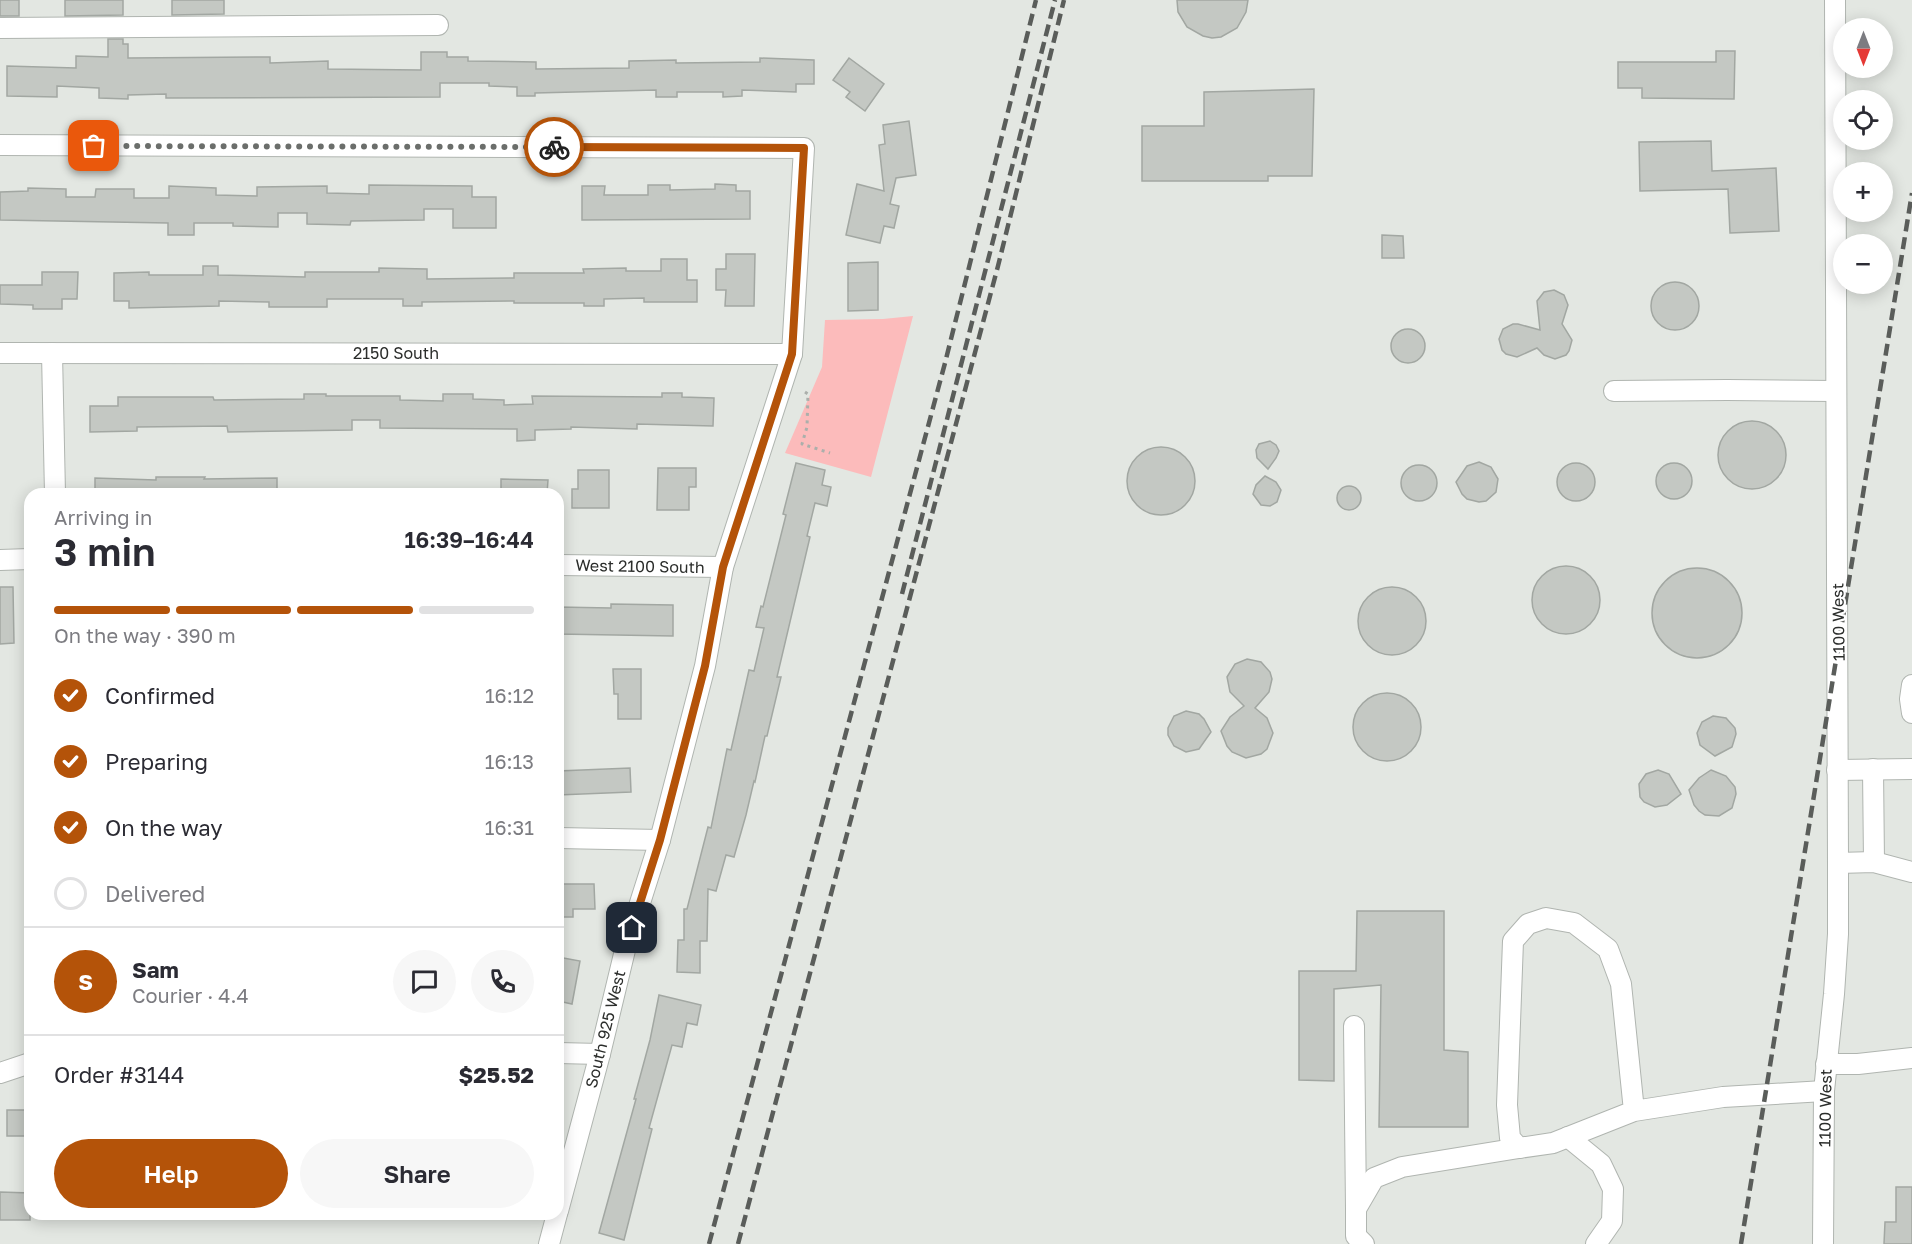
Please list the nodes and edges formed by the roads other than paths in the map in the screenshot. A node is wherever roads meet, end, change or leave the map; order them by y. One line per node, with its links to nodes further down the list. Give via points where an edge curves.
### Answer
1 (1835, 0): 9 (street, 1100 West)
2 (438, 25): 3 (street)
3 (0, 28)
4 (0, 145): 7 (street, South 925 West, via 804,148)
5 (52, 352): 6 (street, 2150 South); 7 (street, 2150 South); 10 (street)
6 (0, 353)
7 (792, 354): 14 (street, South 925 West)
8 (1614, 391): 9 (street)
9 (1835, 391): 19 (street, 1100 West)
10 (55, 488)
11 (24, 559): 12 (street)
12 (0, 560)
13 (564, 565): 14 (street, West 2100 South)
14 (723, 567): 21 (street, South 925 West, via 705,666)
15 (1912, 685): 16 (street)
16 (1912, 713)
17 (1873, 769): 18 (street); 19 (street); 22 (street)
18 (1912, 769)
19 (1837, 770): 23 (street, 1100 West)
20 (564, 838): 21 (street)
21 (660, 840): 27 (street, South 925 West, via 625,950)
22 (1874, 862): 23 (street); 24 (street)
23 (1838, 863): 29 (street, 1100 West, via 1838,934)
24 (1912, 872)
25 (1354, 1026): 37 (street)
26 (564, 1053): 27 (street)
27 (600, 1054): 36 (street, South 925 West)
28 (1912, 1058): 29 (street)
29 (1826, 1064): 32 (street, 1100 West)
30 (24, 1065): 31 (street)
31 (0, 1073)
32 (1824, 1091): 33 (street, via 1723,1097); 42 (street, 1100 West)
33 (1634, 1111): 34 (street); 35 (street, via 1621,984 1608,949 1574,923 1546,918 1528,924 1513,942 1507,1105 1510,1138)
34 (1568, 1137): 35 (street); 41 (street, via 1601,1164 1613,1189 1612,1221)
35 (1519, 1148): 37 (street, via 1402,1167 1374,1178)
36 (564, 1189)
37 (1356, 1209): 40 (street, via 1356,1236)
38 (556, 1220): 39 (street, South 925 West)
39 (549, 1244)
40 (1364, 1244)
41 (1596, 1244)
42 (1823, 1244)

